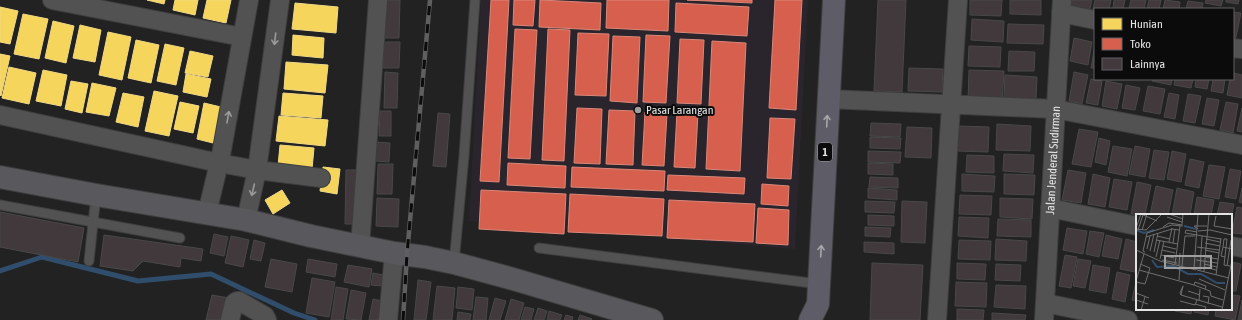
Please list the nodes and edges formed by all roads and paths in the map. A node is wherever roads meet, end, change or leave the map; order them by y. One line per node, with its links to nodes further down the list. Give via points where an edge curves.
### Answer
1 (52, 0): 10 (street)
2 (250, 0): 10 (street)
3 (280, 0): 17 (street, one-way to 17)
4 (378, 0): 28 (street)
5 (475, 0): 34 (lane)
6 (834, 0): 11 (highway, 1)
7 (958, 0): 12 (street)
8 (1061, 7): 9 (street); 13 (street, Jalan Jenderal Sudirman)
9 (1094, 20)
10 (242, 37): 16 (street, one-way to 10)
11 (828, 100): 12 (street); 35 (highway, 1, one-way to 11)
12 (951, 105): 13 (street); 41 (street)
13 (1055, 109): 15 (street); 22 (street, Jalan Jenderal Sudirman)
14 (0, 115): 16 (street)
15 (1242, 146)
16 (219, 163): 17 (street); 23 (street)
17 (257, 170): 19 (street); 24 (street, one-way to 24)
18 (0, 177): 20 (main road)
19 (321, 178)
20 (96, 195): 23 (main road); 25 (lane)
21 (0, 205): 25 (lane)
22 (1050, 208): 26 (street); 36 (street, Jalan Jenderal Sudirman)
23 (207, 213): 24 (main road)
24 (246, 220): 28 (main road)
25 (93, 222): 27 (lane); 33 (lane)
26 (1136, 226)
27 (180, 238)
28 (360, 246): 32 (main road)
29 (1232, 246): 31 (street)
30 (539, 248): 35 (lane)
31 (1242, 248)
32 (394, 253): 34 (main road); 39 (street)
33 (89, 261)
34 (454, 263): 40 (main road)
35 (816, 307)
36 (1045, 312): 42 (street)
37 (230, 320): 38 (street, via 236,301 265,316)
38 (267, 320)
39 (388, 320)
40 (652, 320)
41 (937, 320)
42 (1128, 320)

